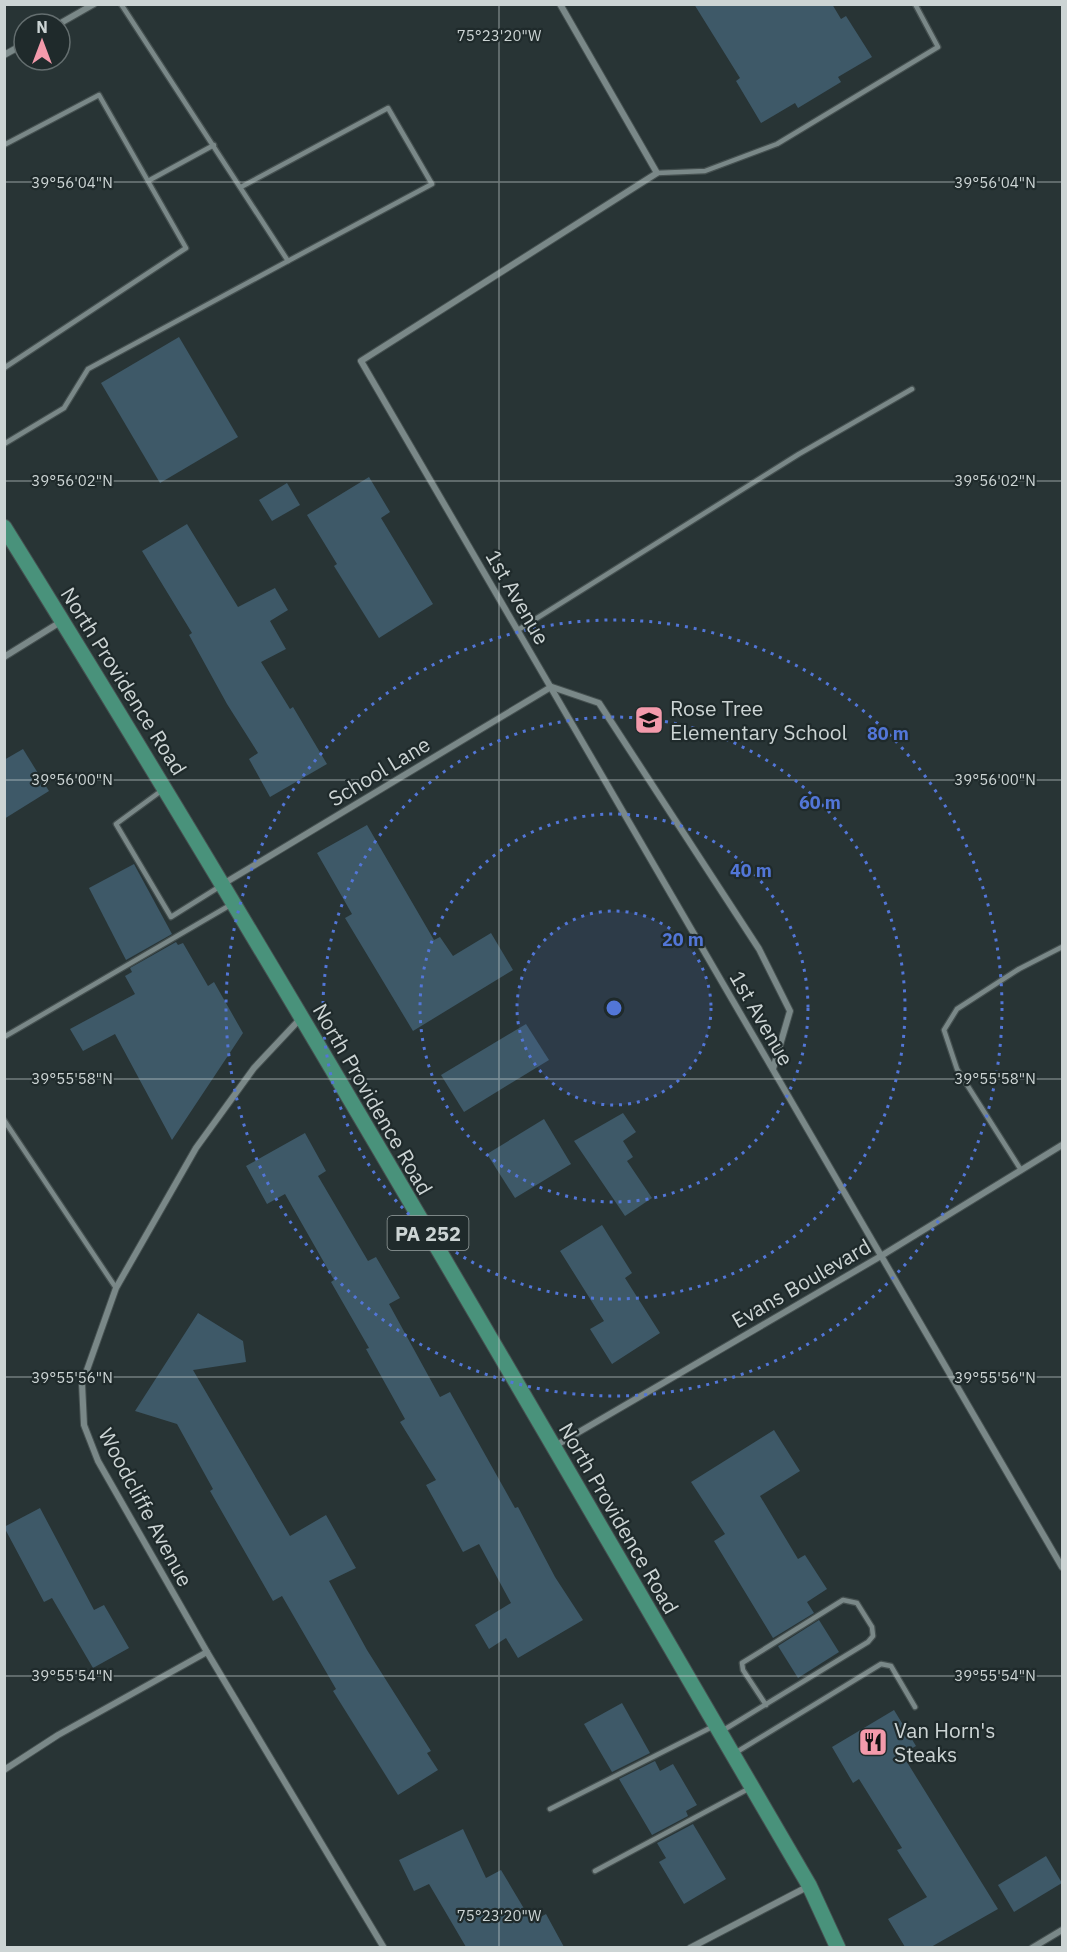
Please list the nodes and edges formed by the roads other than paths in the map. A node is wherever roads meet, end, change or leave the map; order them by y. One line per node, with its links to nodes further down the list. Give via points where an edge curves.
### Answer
1 (93, 4): 5 (street)
2 (121, 4): 7 (lane)
3 (560, 4): 8 (street)
4 (915, 4): 8 (lane, via 938,47 777,144 705,171)
5 (72, 16)
6 (4, 145): 9 (lane, via 99,95)
7 (214, 145): 9 (lane); 10 (lane)
8 (657, 173): 17 (street, 1st Avenue, via 361,361)
9 (148, 182): 12 (lane, via 186,248)
10 (241, 187): 11 (lane); 11 (lane, via 388,108 432,184)
11 (288, 261): 14 (lane, via 88,369 64,408)
12 (4, 368)
13 (912, 388): 17 (lane)
14 (4, 444)
15 (4, 527): 16 (main road, North Providence Road / PA 252)
16 (63, 620): 18 (street); 20 (main road, North Providence Road / PA 252)
17 (518, 630): 19 (street, 1st Avenue)
18 (4, 657)
19 (551, 687): 21 (street, School Lane); 26 (street, 1st Avenue); 26 (street, via 599,703 759,949 790,1011)
20 (166, 788): 21 (main road, North Providence Road / PA 252); 21 (lane, via 116,824 171,917)
21 (223, 884): 22 (main road, North Providence Road / PA 252)
22 (234, 903): 24 (main road, North Providence Road / PA 252); 25 (lane)
23 (1062, 947): 29 (lane, via 1018,969 957,1009 944,1030 957,1069)
24 (301, 1017): 31 (street, Woodcliffe Avenue, via 254,1068 196,1148); 32 (main road, North Providence Road / PA 252)
25 (4, 1037)
26 (773, 1069): 30 (street, 1st Avenue)
27 (4, 1120): 31 (lane)
28 (1062, 1145): 29 (street, Evans Boulevard)
29 (1022, 1170): 30 (street, Evans Boulevard)
30 (881, 1256): 32 (street, Evans Boulevard); 33 (street, 1st Avenue)
31 (116, 1288): 34 (street, Woodcliffe Avenue, via 82,1384 84,1425 98,1461)
32 (554, 1446): 37 (main road, North Providence Road / PA 252)
33 (1062, 1567)
34 (207, 1652): 39 (street, via 58,1735); 45 (street, Woodcliffe Avenue)
35 (766, 1705): 35 (lane, via 868,1642 873,1636 872,1627 857,1603 843,1600 742,1663); 37 (lane)
36 (915, 1707): 38 (lane, via 891,1666 881,1664)
37 (718, 1728): 38 (main road, North Providence Road / PA 252); 41 (lane)
38 (733, 1754): 40 (main road, North Providence Road / PA 252)
39 (4, 1770)
40 (752, 1787): 42 (lane); 43 (main road, North Providence Road / PA 252)
41 (550, 1809)
42 (595, 1871)
43 (809, 1885): 46 (street); 47 (main road, North Providence Road / PA 252)
44 (1062, 1930): 48 (street)
45 (384, 1947)
46 (690, 1947)
47 (838, 1947)
48 (1032, 1947)

